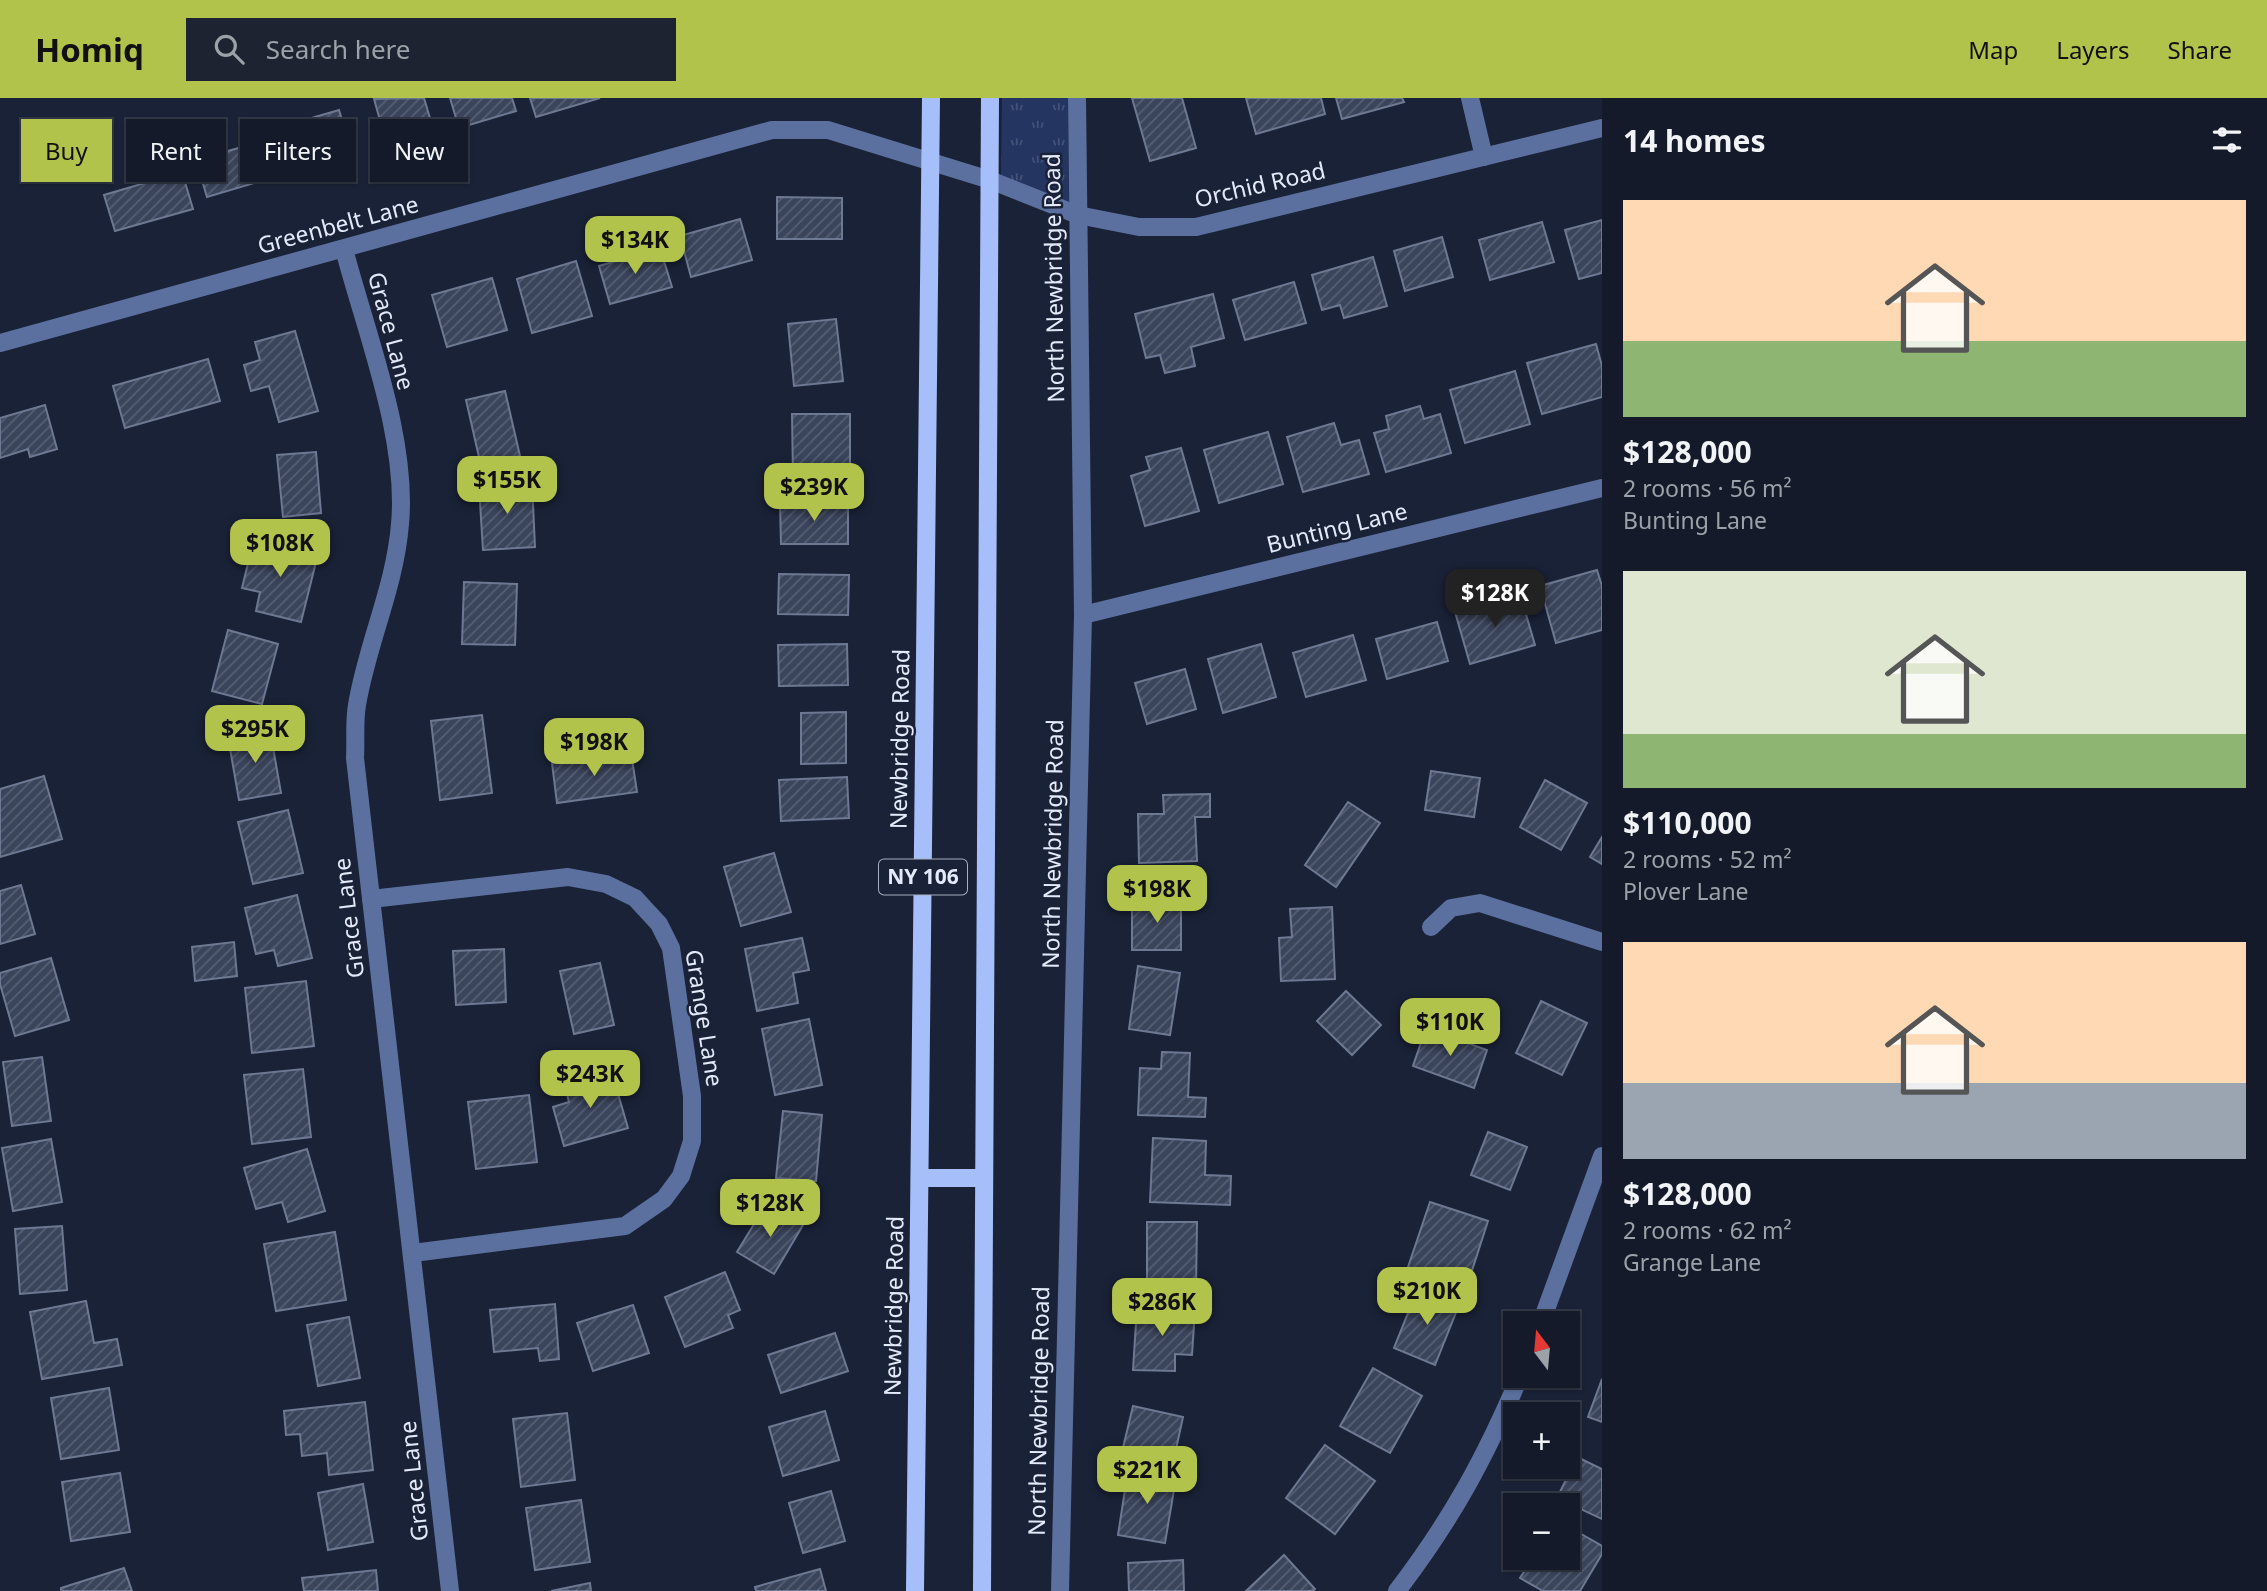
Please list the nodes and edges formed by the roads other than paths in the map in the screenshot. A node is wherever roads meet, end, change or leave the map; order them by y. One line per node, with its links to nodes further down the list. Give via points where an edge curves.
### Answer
1 (931, 98): 7 (main road, Newbridge Road / NY 106)
2 (990, 98): 8 (main road, NY 106)
3 (1077, 98): 9 (street, North Newbridge Road)
4 (1470, 98): 6 (street)
5 (1602, 128): 6 (street, Orchid Road)
6 (1484, 156): 9 (street, Orchid Road, via 1196,227 1139,227)
7 (931, 162): 8 (street, Orchid Road); 10 (street, Greenbelt Lane, via 828,130 772,130); 18 (main road, Newbridge Road / NY 106)
8 (990, 180): 9 (street, Orchid Road); 19 (main road, NY 106)
9 (1078, 215): 13 (street, North Newbridge Road)
10 (344, 249): 11 (street, Greenbelt Lane); 14 (street, Grace Lane, via 395,438 400,477 400,524 392,573 357,706 355,758)
11 (0, 342)
12 (1602, 488): 13 (street, Bunting Lane)
13 (1083, 615): 26 (street, North Newbridge Road)
14 (371, 899): 20 (street, Grace Lane); 20 (street, Grange Lane, via 568,877 606,884 635,898 660,924 671,948 692,1096 692,1141 681,1176 664,1199 625,1226)
15 (1431, 927): 16 (street, via 1451,908 1480,903)
16 (1602, 942)
17 (1602, 1156): 21 (street)
18 (920, 1178): 19 (main road); 24 (main road, Newbridge Road / NY 106)
19 (984, 1178): 25 (main road, NY 106)
20 (413, 1253): 23 (street, Grace Lane)
21 (1545, 1311)
22 (1515, 1388): 27 (street, via 1488,1452 1440,1536)
23 (450, 1591)
24 (915, 1591)
25 (982, 1591)
26 (1060, 1591)
27 (1397, 1591)

